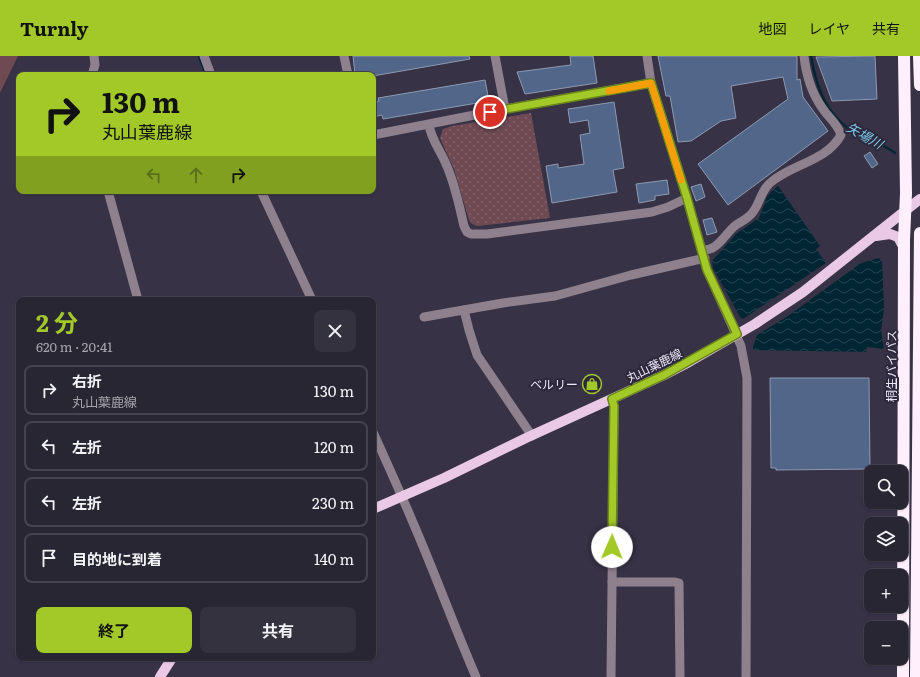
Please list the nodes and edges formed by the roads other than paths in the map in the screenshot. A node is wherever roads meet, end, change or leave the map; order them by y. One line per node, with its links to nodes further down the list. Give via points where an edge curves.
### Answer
1 (94, 56): 9 (street)
2 (204, 56): 10 (street)
3 (344, 56): 11 (street)
4 (495, 56): 14 (street)
5 (647, 56): 12 (street)
6 (804, 56): 25 (street, via 809,79 821,106 836,124 841,135 821,154 771,182 750,216)
7 (904, 56): 21 (highway, 桐生バイパス)
8 (919, 56): 13 (highway)
9 (93, 72)
10 (210, 72)
11 (346, 72)
12 (651, 83): 14 (street); 19 (street)
13 (920, 85)
14 (505, 109): 15 (street)
15 (429, 124): 16 (street); 19 (street, via 430,134 455,186 464,226 467,232 472,234 652,212)
16 (376, 134)
17 (109, 194): 26 (street)
18 (262, 194): 27 (street)
19 (687, 198): 25 (street)
20 (920, 199): 21 (main road, 丸山葉鹿線)
21 (905, 212): 23 (main road, 丸山葉鹿線); 24 (highway, 桐生バイパス)
22 (920, 233): 44 (highway)
23 (873, 236): 24 (main road, via 893,234 898,237); 30 (main road, 丸山葉鹿線, via 803,292)
24 (904, 248): 43 (highway, 桐生バイパス)
25 (704, 254): 28 (street, via 555,296); 30 (street, via 711,279)
26 (137, 297)
27 (311, 297)
28 (464, 310): 29 (street); 32 (street, via 477,354)
29 (424, 317)
30 (737, 334): 31 (main road, 丸山葉鹿線, via 664,375); 42 (street, via 745,361 747,394)
31 (612, 399): 32 (main road, 丸山葉鹿線); 36 (street)
32 (532, 436): 34 (main road, 丸山葉鹿線)
33 (376, 439): 34 (street)
34 (402, 497): 35 (main road, 丸山葉鹿線); 39 (street)
35 (376, 508)
36 (612, 582): 40 (street); 41 (street, via 679,583)
37 (170, 661): 38 (main road)
38 (160, 677)
39 (476, 677)
40 (611, 677)
41 (680, 677)
42 (746, 677)
43 (903, 677)
44 (916, 677)

